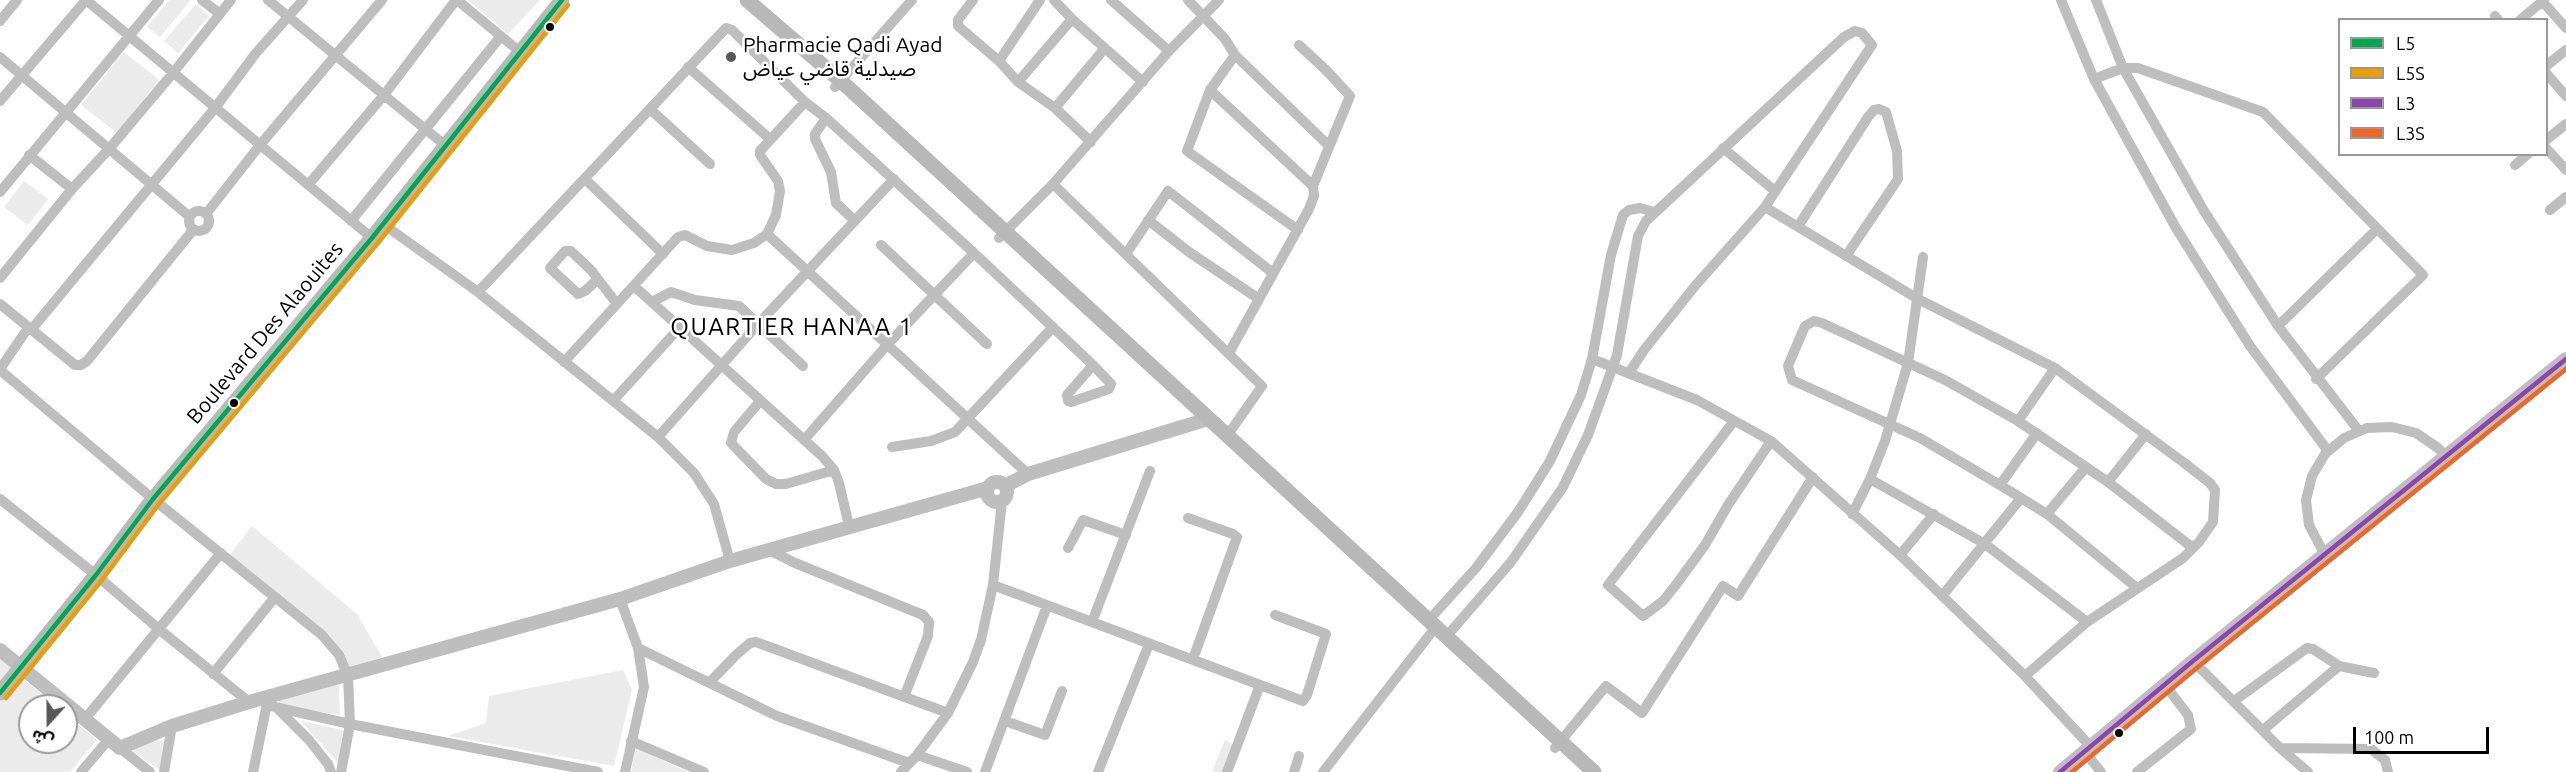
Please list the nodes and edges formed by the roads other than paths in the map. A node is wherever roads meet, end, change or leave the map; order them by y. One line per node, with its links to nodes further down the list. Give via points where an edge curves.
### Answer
1 (17, 0): 27 (street)
2 (159, 0): 30 (street)
3 (202, 0): 22 (street)
4 (231, 0): 22 (street)
5 (268, 0): 23 (street)
6 (303, 0): 23 (street)
7 (382, 0): 36 (street)
8 (456, 0): 29 (street); 51 (street)
9 (562, 0): 34 (main road, Boulevard Des Alaouites)
10 (734, 0): 49 (main road)
11 (747, 0): 49 (main road)
12 (912, 0): 49 (street)
13 (973, 0): 39 (street, via 958,26)
14 (1040, 0): 39 (street)
15 (1054, 0): 26 (street)
16 (1111, 0): 35 (street)
17 (1188, 0): 24 (street)
18 (1219, 0): 24 (street)
19 (2061, 0): 46 (street)
20 (2096, 0): 42 (street)
21 (2543, 1): 25 (street); 28 (street)
22 (220, 14): 43 (street)
23 (288, 16): 36 (street); 55 (street)
24 (1204, 16): 35 (street); 37 (street)
25 (2522, 18)
26 (1072, 19): 32 (street); 47 (street)
27 (0, 21)
28 (2566, 28)
29 (501, 36): 34 (street); 61 (street)
30 (129, 37): 43 (street); 45 (street, via 86,0); 58 (street)
31 (1299, 45): 66 (street, via 1350,96)
32 (1105, 48): 48 (street); 56 (street)
33 (2566, 50): 40 (street)
34 (519, 51): 67 (main road, Boulevard Des Alaouites)
35 (1169, 51): 48 (street)
36 (335, 55): 51 (street); 65 (street)
37 (1235, 55): 50 (street); 66 (street)
38 (0, 57): 45 (street)
39 (999, 61): 47 (street)
40 (2548, 65)
41 (688, 67): 54 (street, via 721,31 729,28); 57 (street); 62 (street)
42 (2123, 68): 46 (street); 96 (street, via 2138,68 2263,112); 121 (street, via 2204,211)
43 (173, 73): 55 (street); 69 (street)
44 (2548, 74): 52 (street)
45 (22, 75): 53 (street); 58 (street)
46 (2094, 79): 155 (street, via 2176,228 2244,336)
47 (1018, 82): 56 (street)
48 (1143, 82): 64 (street)
49 (838, 84): 100 (main road)
50 (1210, 90): 81 (street); 98 (street, via 1186,151)
51 (384, 95): 61 (street); 80 (street)
52 (2566, 96)
53 (0, 101)
54 (805, 102): 59 (street); 62 (street)
55 (215, 108): 65 (street); 79 (street)
56 (1055, 108): 64 (street)
57 (650, 110): 73 (street); 76 (street)
58 (67, 114): 69 (street); 71 (street)
59 (826, 118): 77 (street); 93 (street, via 814,139 831,172 836,203)
60 (2566, 124): 63 (street)
61 (426, 129): 67 (street); 92 (street)
62 (770, 139): 99 (street, via 760,156 780,191 776,215)
63 (2548, 139)
64 (1091, 142): 78 (street)
65 (260, 144): 80 (street); 89 (street)
66 (1328, 145): 81 (street)
67 (446, 146): 94 (main road, Boulevard Des Alaouites)
68 (1723, 148): 83 (street); 83 (street, via 1850,32 1862,33 1872,45); 88 (street)
69 (109, 149): 79 (street); 82 (street)
70 (2548, 149): 75 (street)
71 (29, 155): 82 (street); 84 (street)
72 (2526, 156): 74 (street)
73 (710, 164)
74 (2515, 165)
75 (2566, 170)
76 (585, 179): 104 (street); 113 (street)
77 (894, 179): 93 (street); 103 (street)
78 (1053, 184): 100 (street); 105 (street)
79 (153, 185): 90 (street); 124 (street)
80 (308, 185): 92 (street)
81 (1313, 186): 98 (street, via 1314,199)
82 (72, 189): 110 (street)
83 (1775, 191): 86 (street)
84 (0, 192)
85 (2566, 197): 87 (street)
86 (1765, 207): 95 (street); 138 (street, via 1695,286)
87 (2550, 210)
88 (1654, 212): 128 (street, via 1640,208 1623,215 1611,255); 135 (street, via 1638,236 1628,304)
89 (206, 214): 90 (street, via 195,212); 97 (street, via 208,227)
90 (190, 217): 97 (street, via 189,225)
91 (1148, 220): 105 (street); 109 (street, via 1168,191); 115 (street)
92 (351, 221): 101 (street)
93 (855, 221): 108 (street)
94 (383, 224): 101 (main road, Boulevard Des Alaouites); 113 (street)
95 (1798, 225): 106 (street); 106 (street, via 1868,117 1874,110 1886,112 1897,151 1898,179)
96 (2377, 229): 121 (street); 139 (street, via 2423,275)
97 (194, 230): 124 (street, via 81,365 75,365)
98 (1298, 230): 109 (street)
99 (767, 234): 104 (street, via 732,250 707,246 681,235); 108 (street)
100 (1002, 235): 143 (main road)
101 (372, 238): 170 (main road, Boulevard Des Alaouites)
102 (881, 245): 114 (street)
103 (974, 253): 114 (street); 123 (street)
104 (663, 254): 112 (street)
105 (1126, 254): 127 (street)
106 (1846, 256): 116 (street)
107 (1923, 257): 116 (street)
108 (808, 271): 120 (street); 126 (street)
109 (1273, 273): 115 (street)
110 (0, 278)
111 (597, 280): 119 (street)
112 (634, 286): 117 (street); 119 (street)
113 (478, 292): 130 (street)
114 (935, 295): 125 (street); 126 (street)
115 (1259, 299): 127 (street)
116 (1918, 299): 131 (street); 136 (street)
117 (652, 302): 120 (street, via 671,292 739,306); 122 (street)
118 (0, 304): 124 (street)
119 (617, 304): 130 (street)
120 (759, 323): 132 (street); 134 (street)
121 (2278, 326): 139 (street)
122 (680, 327): 132 (street); 140 (street)
123 (1053, 327): 133 (street); 142 (street)
124 (29, 329): 137 (street)
125 (987, 344)
126 (887, 345): 142 (street); 152 (street)
127 (1230, 353): 150 (street, via 1263,386)
128 (1592, 359): 135 (street); 197 (street, via 1581,395 1550,461)
129 (2566, 359): 156 (street)
130 (564, 362): 140 (street)
131 (1908, 363): 145 (street); 146 (street); 146 (street, via 1814,321 1805,326 1788,366 1792,380 1798,384)
132 (722, 365): 141 (street); 151 (street)
133 (1094, 365)
134 (803, 366)
135 (1612, 367): 138 (street); 197 (street, via 1588,435 1563,487 1511,562)
136 (2055, 368): 145 (street); 149 (street)
137 (0, 369): 170 (street)
138 (1629, 373): 144 (street, via 1697,400)
139 (2316, 379): 147 (street)
140 (612, 401): 151 (street)
141 (760, 401): 152 (street); 158 (street, via 734,432 731,443 766,479 786,484)
142 (968, 419): 154 (street, via 946,436); 160 (street)
143 (1203, 420): 150 (main road); 160 (street); 167 (main road)
144 (1734, 421): 153 (street); 153 (street, via 1608,585 1643,616 1664,600 1705,545)
145 (2018, 421): 148 (street)
146 (1890, 426): 162 (street); 164 (street, via 1920,438)
147 (2359, 431): 155 (street); 156 (street, via 2392,427 2416,433)
148 (2037, 433): 157 (street); 164 (street)
149 (2146, 434): 163 (street); 180 (street, via 2215,490 2213,522)
150 (1227, 436): 167 (main road)
151 (658, 437): 185 (street, via 694,473 714,504)
152 (804, 440): 158 (street)
153 (1771, 441): 161 (street)
154 (892, 447)
155 (2328, 451): 184 (street, via 2312,476 2307,500 2309,525)
156 (2446, 457): 184 (street)
157 (2086, 467): 163 (street); 174 (street)
158 (834, 470): 176 (street)
159 (1150, 471): 177 (street)
160 (1028, 474): 165 (street)
161 (1813, 477): 172 (street); 227 (street, via 1738,596 1723,586 1642,713 1606,686)
162 (1870, 479): 172 (street); 173 (street)
163 (2108, 482): 180 (street)
164 (2000, 485): 168 (street)
165 (1005, 486): 166 (street, via 995,482); 171 (street, via 1007,494)
166 (987, 488): 171 (street, via 992,501); 176 (street)
167 (1281, 491): 197 (main road)
168 (2021, 498): 174 (street); 178 (street)
169 (0, 499): 186 (street)
170 (153, 499): 182 (street); 186 (main road, Boulevard Des Alaouites)
171 (1002, 501): 187 (street)
172 (1852, 514): 183 (street)
173 (1934, 514): 178 (street); 183 (street)
174 (2047, 514): 188 (street)
175 (1188, 518): 201 (street, via 1237,537)
176 (849, 526): 181 (street)
177 (1126, 535): 179 (street, via 1083,520); 194 (street)
178 (1985, 544): 189 (street); 195 (street)
179 (1068, 548)
180 (2193, 548): 188 (street, via 2176,564)
181 (769, 550): 185 (street); 214 (street, via 923,615 929,622 928,636)
182 (221, 553): 190 (street); 196 (street)
183 (1900, 555): 189 (street)
184 (2325, 555): 202 (street)
185 (730, 561): 191 (street)
186 (96, 575): 196 (street); 204 (main road, Boulevard Des Alaouites)
187 (993, 585): 192 (street); 219 (street, via 977,651)
188 (2137, 588): 195 (street)
189 (1942, 596): 208 (street)
190 (275, 597): 206 (street); 207 (street, via 322,635 339,655)
191 (620, 599): 199 (street); 207 (street)
192 (1047, 606): 194 (street); 221 (street)
193 (1275, 615): 210 (street, via 1322,631 1326,639 1303,701)
194 (1092, 622): 198 (street)
195 (2087, 622): 208 (street)
196 (160, 630): 206 (street); 220 (street)
197 (1435, 630): 227 (main road); 248 (street)
198 (1149, 644): 201 (street); 245 (street)
199 (638, 648): 209 (street); 226 (street, via 644,687)
200 (0, 650): 204 (street)
201 (1193, 659): 210 (street)
202 (2193, 661): 211 (street); 215 (street)
203 (2339, 666): 205 (street); 215 (street, via 2307,648); 224 (street)
204 (21, 668): 213 (main road, Boulevard Des Alaouites); 220 (street)
205 (2374, 673)
206 (213, 674): 216 (street)
207 (348, 676): 217 (street); 222 (street)
208 (2025, 676): 230 (street)
209 (709, 683): 214 (street, via 736,655 756,642); 232 (street, via 777,717)
210 (1260, 685): 246 (street)
211 (2165, 685): 230 (street); 253 (street, via 2188,715 2191,729)
212 (1062, 691): 221 (street, via 1045,735)
213 (0, 693)
214 (904, 697): 219 (street)
215 (2234, 701): 224 (street)
216 (249, 702): 217 (street); 223 (street)
217 (267, 702): 218 (street); 236 (street)
218 (278, 709): 222 (street); 237 (street, via 309,740)
219 (948, 713): 232 (street)
220 (84, 719): 225 (street)
221 (1005, 721): 244 (street)
222 (350, 724): 238 (street); 239 (street)
223 (172, 726): 228 (street); 235 (street)
224 (2263, 730): 229 (street)
225 (109, 739): 228 (street); 233 (street)
226 (631, 741): 240 (street); 241 (street)
227 (1558, 745): 249 (main road); 250 (main road)
228 (120, 748): 234 (street)
229 (2280, 748): 254 (street); 255 (street, via 2371,749 2385,759)
230 (2088, 750): 251 (street); 252 (street)
231 (1299, 756): 247 (street)
232 (913, 759): 242 (street); 243 (street)
233 (81, 772)
234 (150, 772)
235 (164, 772)
236 (253, 772)
237 (331, 772)
238 (341, 772)
239 (598, 772)
240 (625, 772)
241 (704, 772)
242 (901, 772)
243 (967, 772)
244 (985, 772)
245 (1098, 772)
246 (1227, 772)
247 (1294, 772)
248 (1323, 772)
249 (1581, 772)
250 (1593, 772)
251 (2061, 772)
252 (2101, 772)
253 (2137, 772)
254 (2308, 772)
255 (2388, 772)

